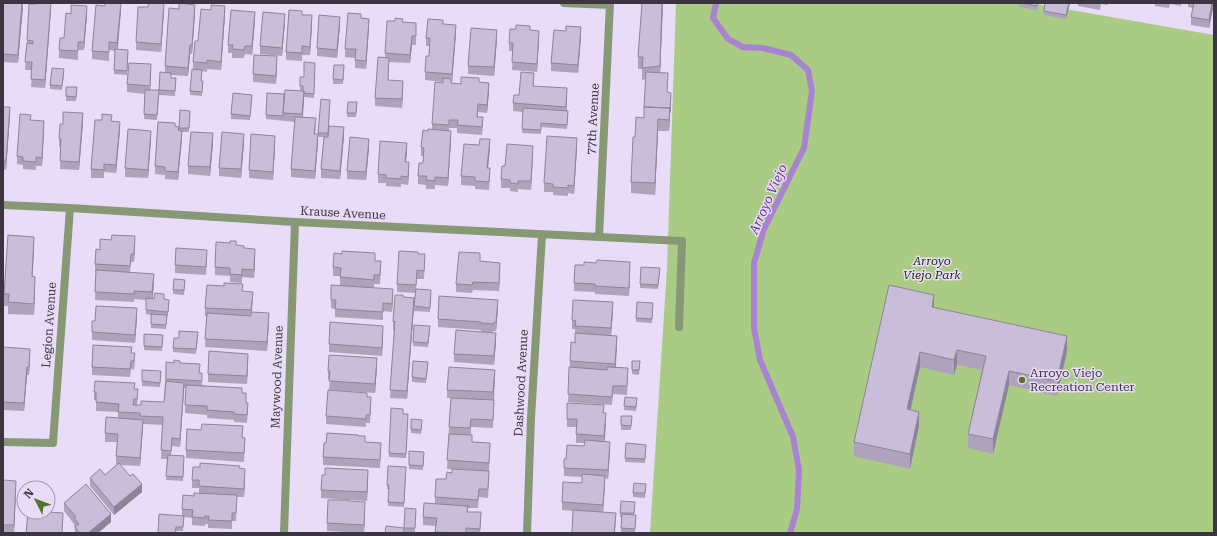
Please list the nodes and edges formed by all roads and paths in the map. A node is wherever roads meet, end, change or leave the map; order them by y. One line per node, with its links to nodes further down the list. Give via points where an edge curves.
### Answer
1 (564, 3): 2 (street)
2 (610, 4): 7 (street, 77th Avenue)
3 (3, 206): 4 (street, Krause Avenue)
4 (70, 208): 5 (street, Krause Avenue); 9 (street, Legion Avenue, via 53,443)
5 (295, 222): 6 (street, Krause Avenue); 10 (street, Maywood Avenue)
6 (542, 235): 7 (street, Krause Avenue); 11 (street, Dashwood Avenue)
7 (599, 237): 8 (street, Krause Avenue, via 682,241)
8 (679, 326)
9 (3, 442)
10 (284, 533)
11 (526, 533)

